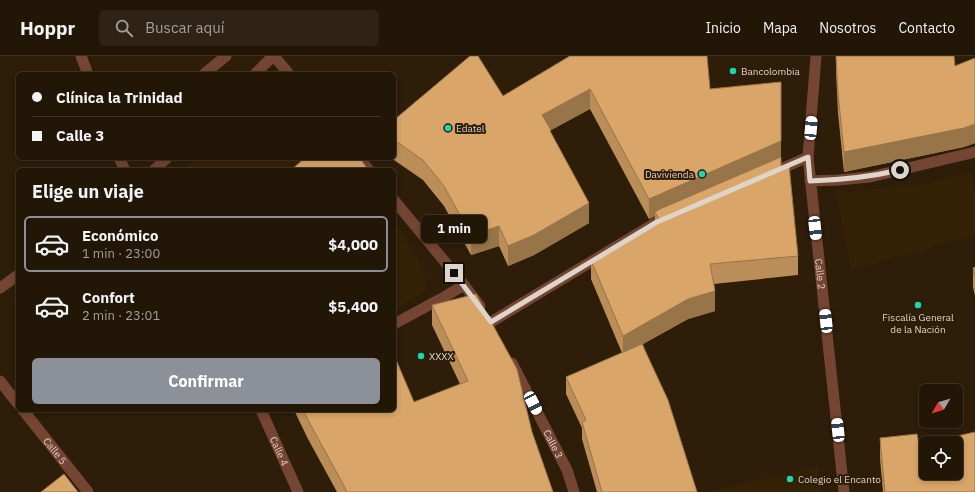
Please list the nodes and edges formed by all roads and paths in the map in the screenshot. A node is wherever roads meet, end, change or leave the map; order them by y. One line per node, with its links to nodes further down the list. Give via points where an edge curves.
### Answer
1 (81, 56): 5 (street)
2 (226, 56): 6 (street)
3 (274, 56): 7 (street); 8 (street)
4 (816, 56): 10 (street, Calle 2)
5 (87, 72)
6 (206, 72)
7 (257, 72)
8 (287, 72)
9 (975, 152): 16 (street, via 870,177)
10 (808, 157): 15 (street); 16 (street, Calle 2)
11 (165, 160): 13 (street)
12 (361, 160): 14 (street)
13 (156, 168)
14 (367, 168)
15 (765, 176)
16 (810, 181): 31 (street, Calle 2)
17 (396, 202): 20 (street)
18 (679, 213): 20 (street, via 657,222 493,326)
19 (16, 276): 21 (street)
20 (464, 285): 22 (street)
21 (0, 288)
22 (396, 323)
23 (506, 350): 30 (street, Calle 3, via 567,470)
24 (0, 381): 25 (street)
25 (16, 401)
26 (25, 412): 28 (street, Calle 5)
27 (262, 412): 29 (street, Calle 4)
28 (88, 492)
29 (298, 492)
30 (574, 492)
31 (844, 492)

